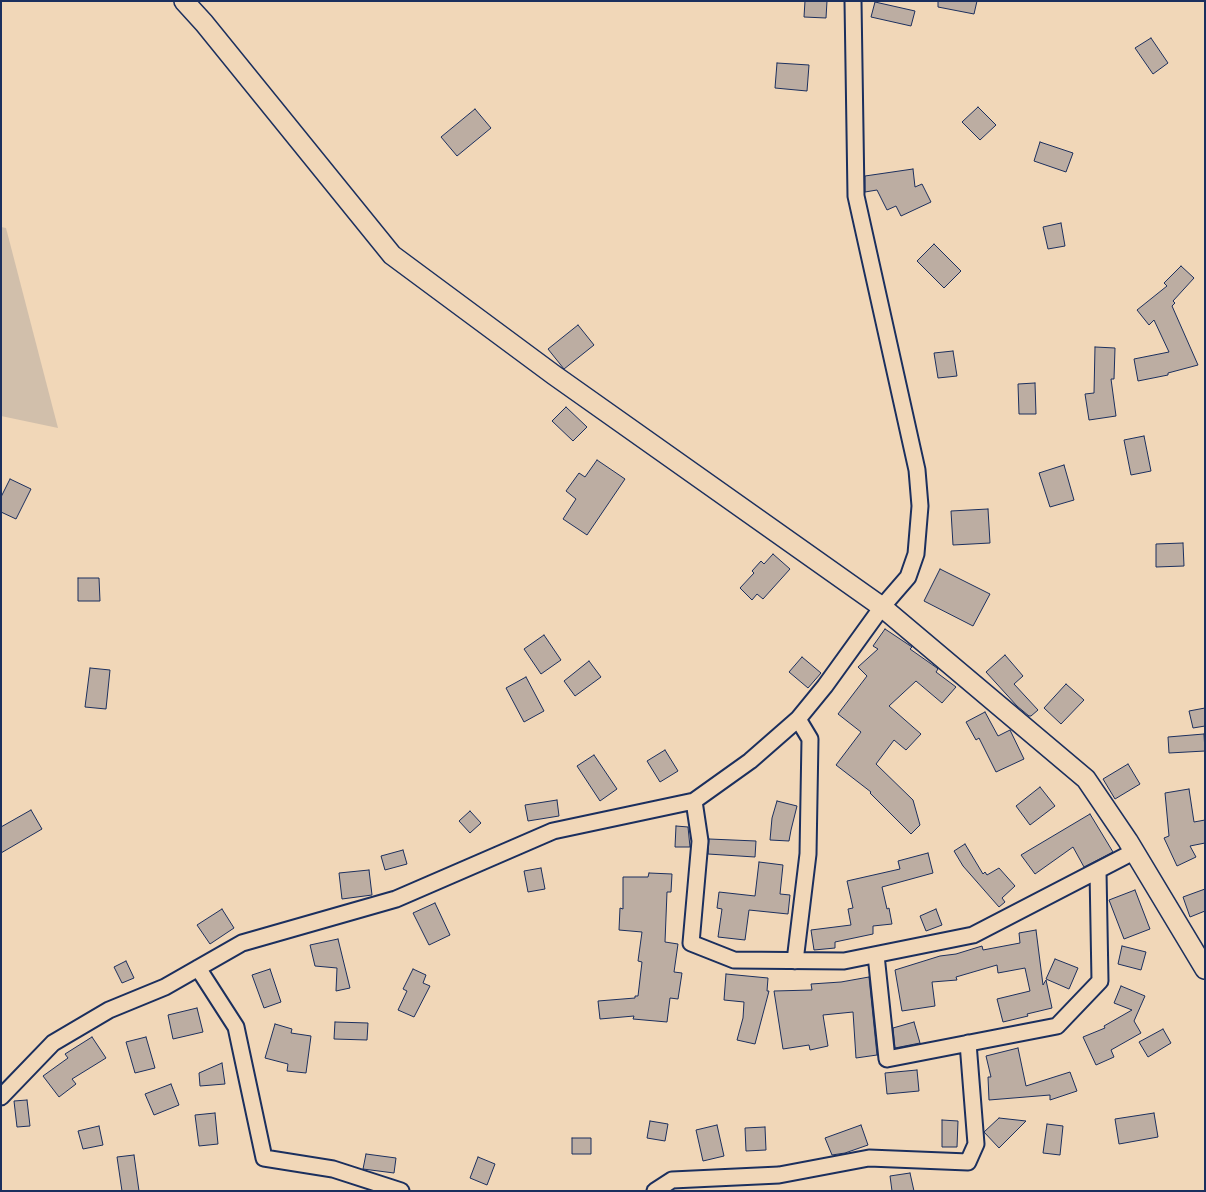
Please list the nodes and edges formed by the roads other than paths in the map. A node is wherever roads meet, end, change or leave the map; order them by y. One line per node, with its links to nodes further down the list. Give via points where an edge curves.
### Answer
1 (184, 1): 3 (street, via 392,255 554,375)
2 (853, 1): 3 (street, via 856,196 917,470 920,506 916,554 908,577)
3 (882, 607): 4 (street); 6 (street, via 1086,779)
4 (798, 719): 5 (street, via 750,761); 9 (street, via 810,739 808,854)
5 (694, 801): 9 (street, via 700,841 691,943 734,960); 10 (street, via 553,831 396,899 242,943)
6 (1135, 852): 7 (street); 11 (street)
7 (1098, 870): 8 (street, via 973,935); 12 (street, via 1100,981 1058,1026)
8 (876, 955): 9 (street, via 844,961); 12 (street, via 887,1059)
9 (794, 960)
10 (198, 968): 13 (street, via 165,987 110,1010 53,1043); 14 (street, via 236,1027 264,1158 332,1169)
11 (1205, 969)
12 (968, 1043): 15 (street, via 976,1144 968,1162 869,1158 779,1175 672,1180)
13 (1, 1097)
14 (401, 1191)
15 (655, 1191)

